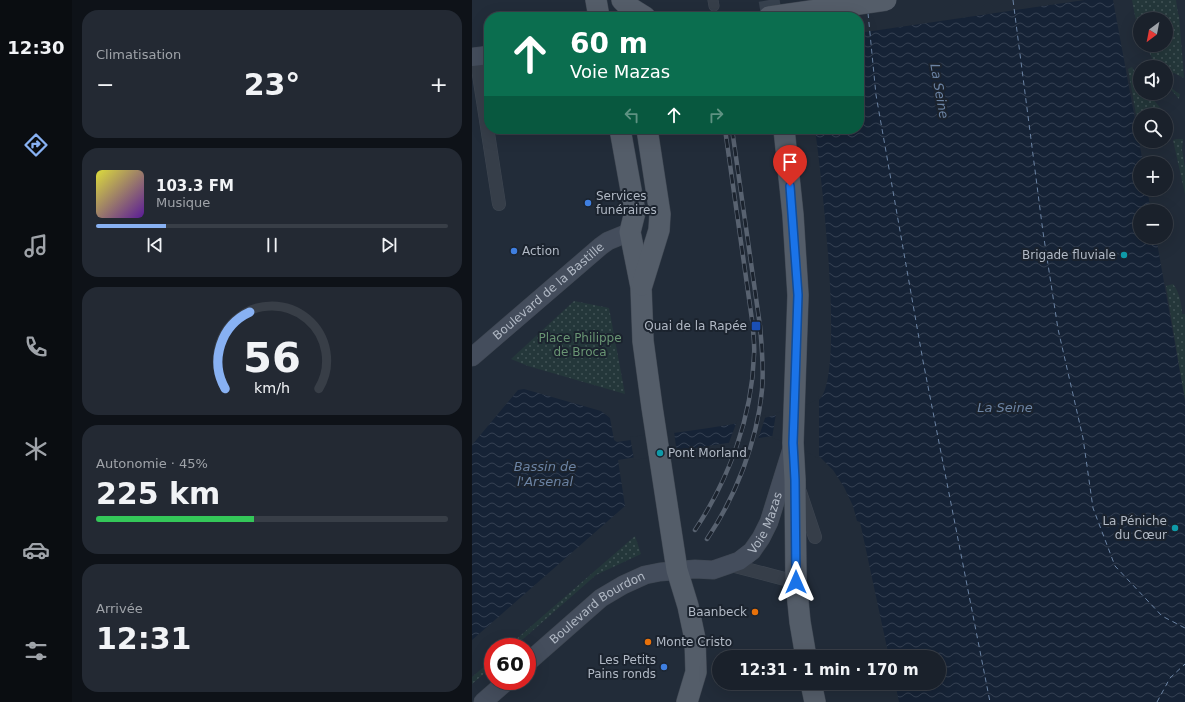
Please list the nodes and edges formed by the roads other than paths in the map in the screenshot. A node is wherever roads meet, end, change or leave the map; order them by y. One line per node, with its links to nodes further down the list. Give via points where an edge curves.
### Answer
1 (596, 0): 4 (main road)
2 (622, 0): 5 (main road)
3 (886, 0): 6 (main road, bridge)
4 (598, 12)
5 (636, 12)
6 (803, 12)
7 (479, 56): 8 (street)
8 (484, 93)
9 (490, 134): 13 (street)
10 (621, 134): 14 (main road, via 635,212)
11 (648, 134): 15 (main road, via 660,214 659,230)
12 (785, 134): 17 (main road, via 798,295 795,411)
13 (499, 204)
14 (630, 232): 15 (main road); 16 (main road, Boulevard de la Bastille, via 601,246)
15 (641, 287): 20 (main road, via 643,342)
16 (472, 357)
17 (788, 481): 18 (street); 19 (main road, Voie Mazas, via 762,538 752,551); 21 (main road)
18 (815, 538)
19 (731, 565): 20 (main road, Voie Mazas, via 712,570); 21 (street)
20 (677, 570): 23 (main road, Boulevard Bourdon, via 645,575 601,598); 27 (main road, via 695,639 696,672)
21 (796, 582): 22 (main road)
22 (805, 650)
23 (536, 655)
24 (497, 690): 26 (main road)
25 (813, 690): 28 (main road)
26 (483, 702)
27 (687, 702)
28 (815, 702)

